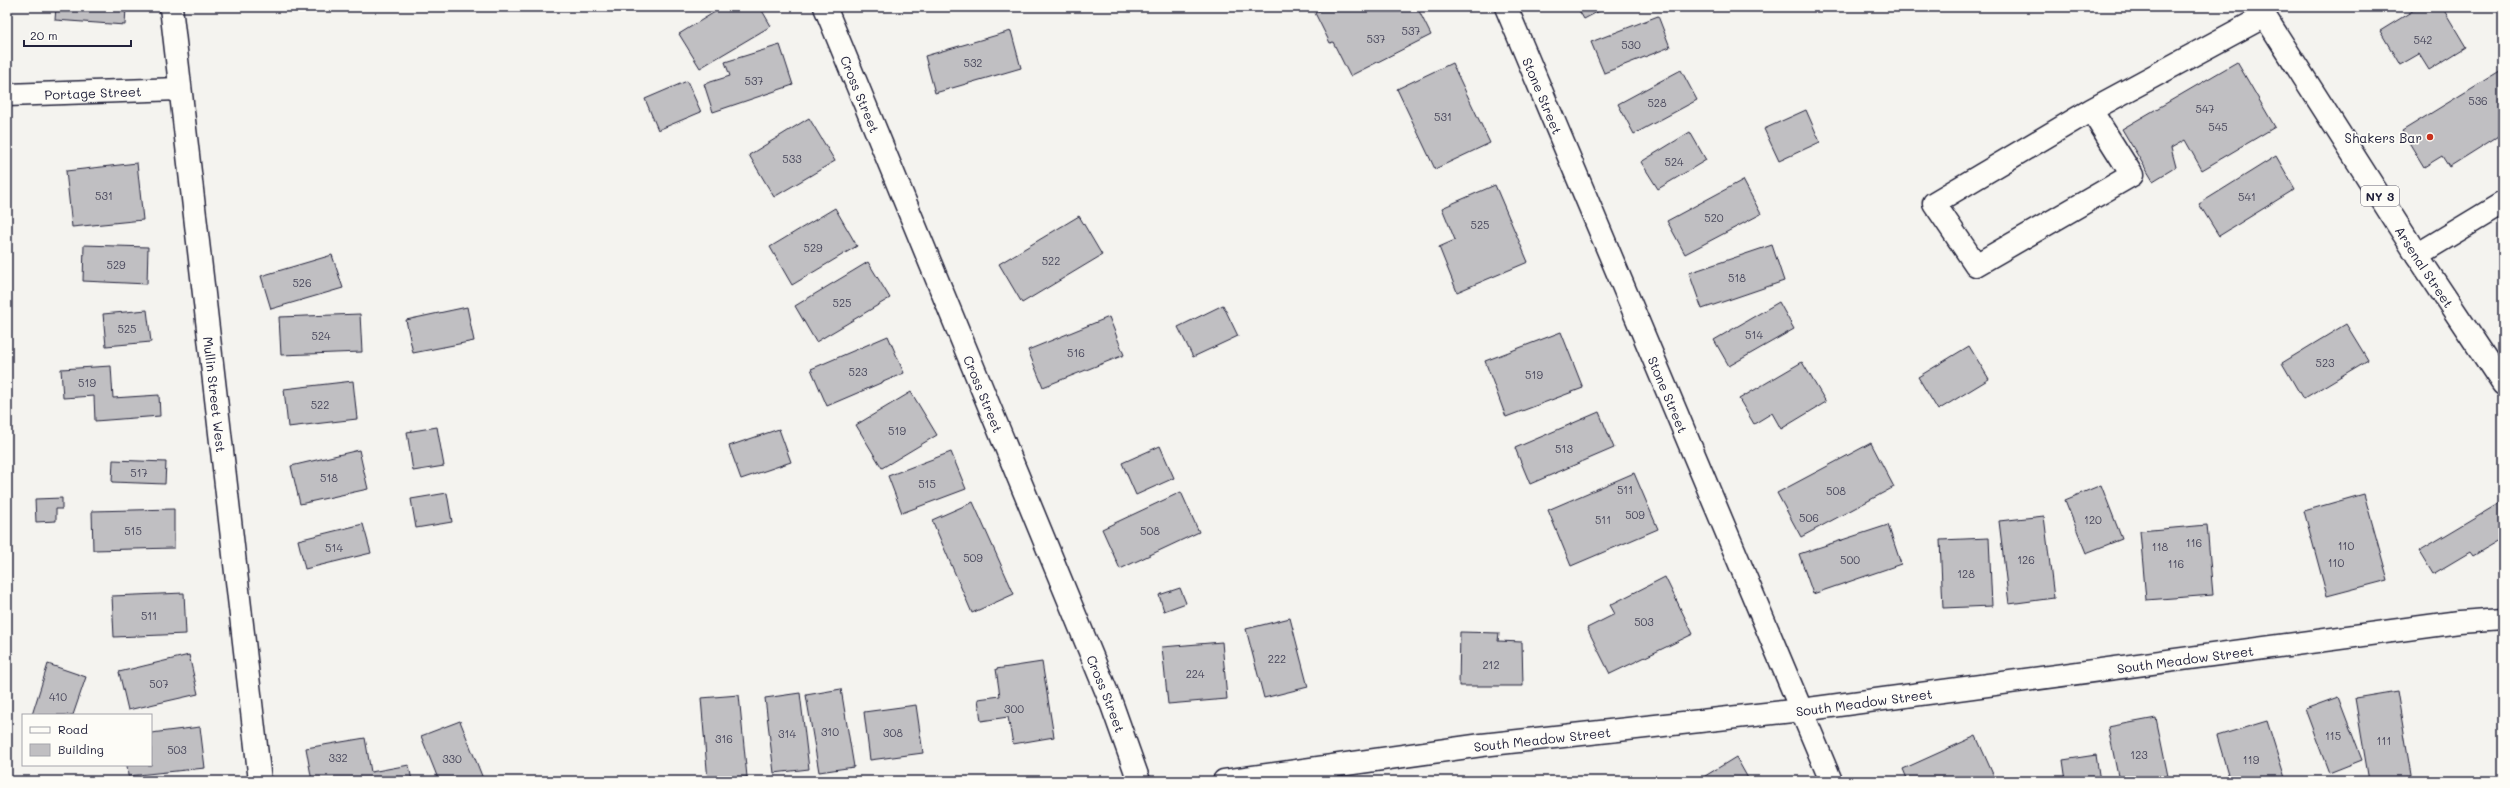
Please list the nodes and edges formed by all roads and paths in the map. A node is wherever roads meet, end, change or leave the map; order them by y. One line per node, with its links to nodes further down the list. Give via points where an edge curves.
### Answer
1 (171, 7): 5 (main road, Mullin Street West)
2 (825, 7): 14 (main road, Cross Street, via 1112,705)
3 (1506, 7): 12 (main road, Stone Street)
4 (2262, 12): 7 (main road); 9 (main road, Arsenal Street / NY 3)
5 (178, 90): 6 (main road, Portage Street); 13 (main road, Mullin Street West)
6 (7, 95)
7 (2091, 110): 7 (main road, via 2132,176 1976,265 1934,203)
8 (2503, 203): 9 (main road)
9 (2417, 255): 10 (main road, Arsenal Street / NY 3)
10 (2503, 384)
11 (2503, 619): 12 (main road, South Meadow Street, via 2458,622)
12 (1801, 710): 15 (main road, South Meadow Street, via 1482,745); 16 (main road, Stone Street)
13 (260, 781)
14 (1139, 781)
15 (1224, 781)
16 (1831, 781)

